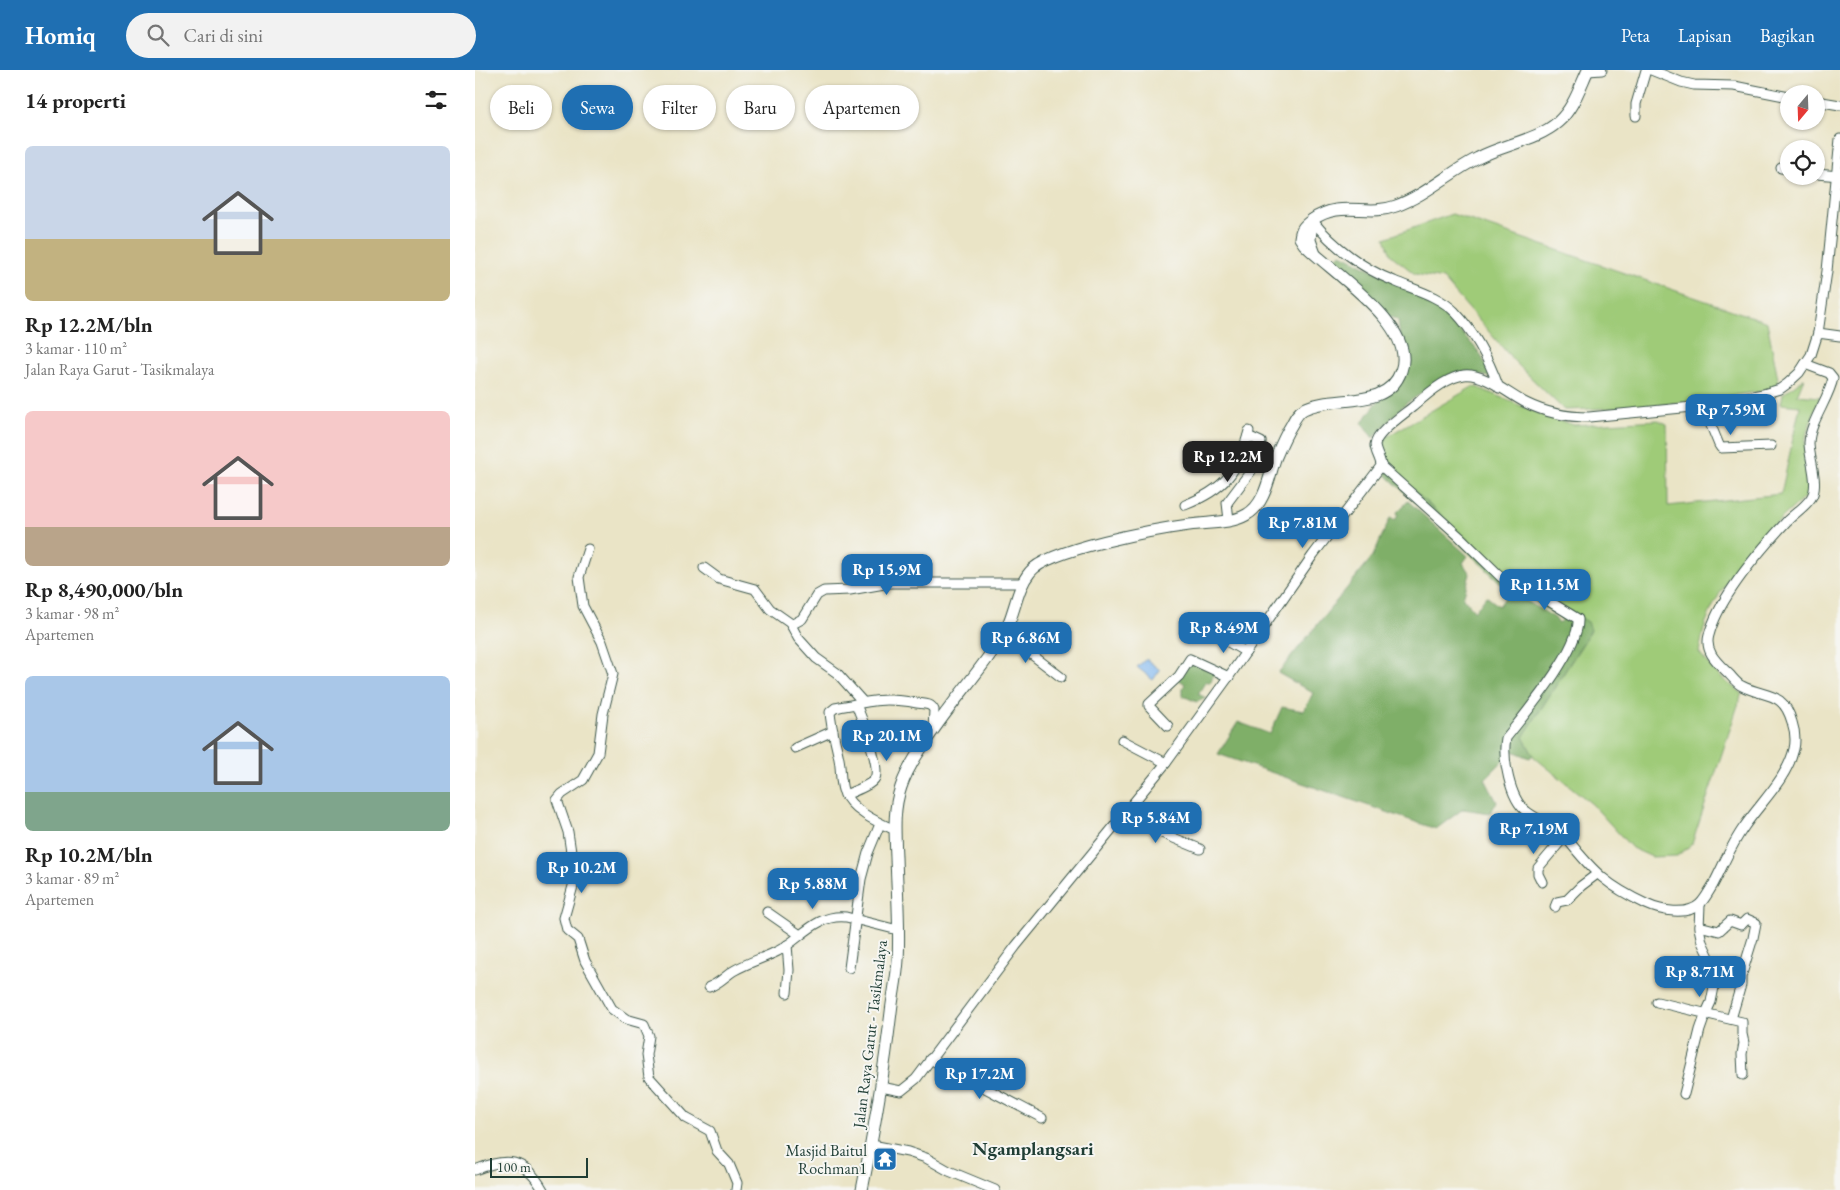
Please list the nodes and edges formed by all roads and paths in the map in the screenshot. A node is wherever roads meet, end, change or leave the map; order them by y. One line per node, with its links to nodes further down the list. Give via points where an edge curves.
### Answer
1 (1602, 70): 4 (street)
2 (1646, 70): 8 (street, via 1636,104)
3 (1651, 70): 5 (street, via 1688,83 1734,86)
4 (1588, 71): 12 (main road, via 1566,113 1546,130 1479,157 1410,200 1384,210 1349,208 1321,213)
5 (1780, 94)
6 (1825, 103): 7 (street)
7 (1840, 105)
8 (1636, 116)
9 (1840, 139): 11 (street)
10 (1825, 175): 11 (street)
11 (1838, 176): 13 (street)
12 (1312, 220): 16 (street, via 1341,250 1365,266 1436,299 1454,312 1489,361); 21 (main road, Jalan Raya Garut - Tasikmalaya, via 1310,240 1315,254 1358,291 1397,333 1402,352 1401,372 1385,392 1375,396 1318,404 1298,413 1259,504 1244,516)
13 (1818, 333): 14 (street); 15 (street)
14 (1840, 336)
15 (1805, 364): 17 (street, via 1779,389); 46 (street, via 1828,372 1833,378 1810,440 1813,493 1739,579 1713,623 1707,643 1713,657 1740,685 1772,696 1786,707 1795,732 1793,750 1786,770 1743,828)
16 (1499, 388): 17 (street, via 1543,410 1570,417); 19 (street, via 1479,378 1463,375 1430,392 1377,439 1375,446)
17 (1703, 406): 18 (street, via 1721,448)
18 (1771, 446)
19 (1381, 466): 28 (street, via 1313,555); 42 (street, via 1501,577 1531,590 1578,619 1561,664 1507,738 1505,747 1506,765 1517,802 1526,812)
20 (1185, 505): 21 (street, via 1213,492 1233,472 1244,452 1249,433 1261,442 1251,472 1227,503)
21 (1229, 520): 24 (main road, Jalan Raya Garut - Tasikmalaya, via 1164,529 1054,557 1037,565)
22 (588, 549): 68 (street, via 579,577 583,606 602,642 613,674 598,753 583,780 557,800 568,832 575,879 564,918 567,930 578,939 585,961 612,1009 625,1019 644,1024 649,1036 645,1055 649,1077 686,1118 710,1131 717,1151 729,1164 737,1183)
23 (704, 568): 25 (street, via 719,579 753,587 770,609)
24 (1023, 584): 25 (street, via 890,583 824,591 817,595 802,619); 27 (main road, Jalan Raya Garut - Tasikmalaya)
25 (791, 625): 31 (street, via 798,638 816,658 837,673)
26 (1209, 631): 28 (street)
27 (1005, 634): 29 (street); 33 (main road, Jalan Raya Garut - Tasikmalaya)
28 (1246, 652): 30 (street)
29 (1061, 677)
30 (1229, 677): 32 (street, via 1190,659 1179,676 1149,704); 37 (street)
31 (859, 703): 33 (street, via 893,699 930,705 935,710); 34 (street, via 832,710); 38 (street, via 876,775 873,781)
32 (1168, 726)
33 (933, 730): 41 (main road, Jalan Raya Garut - Tasikmalaya, via 903,781 895,812)
34 (833, 731): 36 (street); 38 (street)
35 (1122, 740): 37 (street)
36 (795, 748)
37 (1166, 763): 39 (street)
38 (845, 795): 40 (street)
39 (1121, 816): 43 (street); 60 (street, via 1016,946)
40 (880, 824): 41 (street); 49 (street, via 868,852)
41 (895, 830): 51 (main road, Jalan Raya Garut - Tasikmalaya)
42 (1565, 836): 44 (street); 45 (street, via 1539,868)
43 (1200, 849)
44 (1597, 874): 46 (street, via 1625,894 1650,906 1676,911); 47 (street)
45 (1542, 882)
46 (1699, 905): 50 (street)
47 (1555, 906)
48 (767, 912): 52 (street)
49 (856, 918): 51 (street); 52 (street, via 825,918); 54 (street)
50 (1699, 926): 58 (street, via 1710,959 1714,987); 59 (street, via 1719,932 1730,921 1741,925 1747,919 1756,923)
51 (898, 930): 62 (main road, Jalan Raya Garut - Tasikmalaya, via 898,962)
52 (800, 935): 53 (street)
53 (787, 945): 55 (street); 56 (street)
54 (849, 968)
55 (709, 987)
56 (787, 993)
57 (1657, 1002): 58 (street)
58 (1706, 1013): 59 (street); 63 (street)
59 (1731, 1019): 61 (street, via 1743,1022)
60 (931, 1059): 62 (street, via 905,1090 897,1092); 64 (street)
61 (1743, 1075)
62 (881, 1088): 65 (main road, Jalan Raya Garut - Tasikmalaya)
63 (1684, 1094)
64 (1041, 1118)
65 (872, 1145): 69 (main road, Jalan Raya Garut - Tasikmalaya); 70 (street, via 926,1158)
66 (475, 1170): 67 (street, via 490,1164 519,1164 536,1177)
67 (543, 1190)
68 (736, 1190)
69 (862, 1190)
70 (995, 1190)

